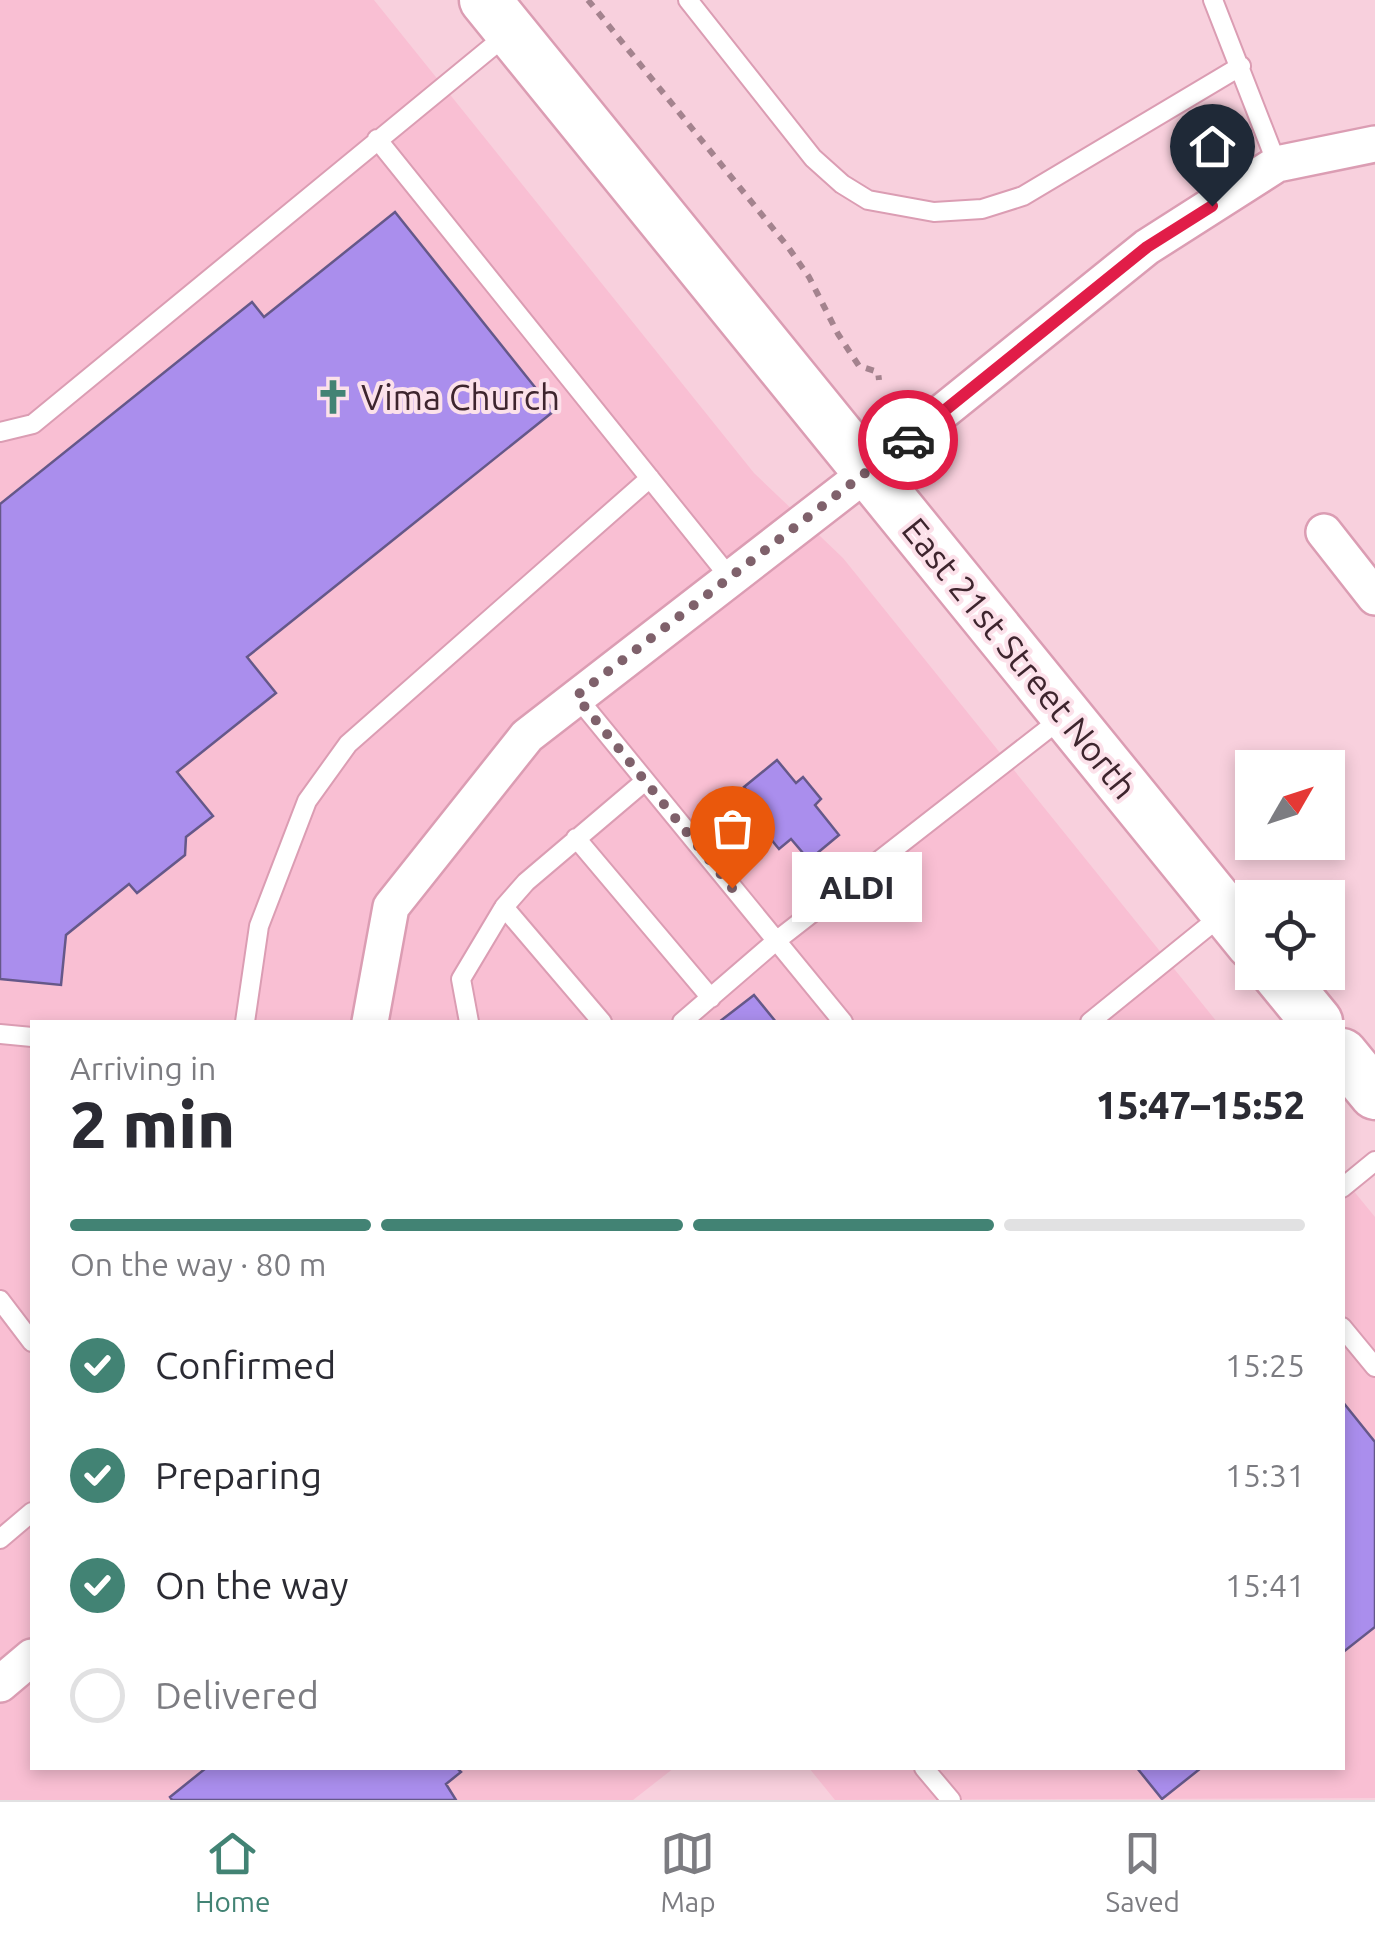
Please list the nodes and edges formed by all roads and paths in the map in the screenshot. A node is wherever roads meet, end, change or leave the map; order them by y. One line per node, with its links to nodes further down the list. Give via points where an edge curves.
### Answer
1 (588, 0): 9 (path, via 788,247 846,348 859,366 878,372)
2 (688, 0): 5 (lane, via 842,184 868,200 934,212 982,209 1022,196)
3 (1213, 0): 5 (lane)
4 (498, 16): 6 (lane); 11 (main road, East 21st Street North)
5 (1240, 66): 8 (lane)
6 (377, 139): 10 (lane, via 32,424); 12 (lane)
7 (1375, 144): 8 (street)
8 (1278, 164): 11 (street, via 1147,247)
9 (879, 380)
10 (0, 432)
11 (868, 472): 14 (street); 17 (main road, East 21st Street North)
12 (650, 478): 14 (lane); 26 (lane, via 348,744 307,802 259,926)
13 (1324, 532): 15 (street)
14 (731, 578): 16 (street)
15 (1375, 597)
16 (576, 696): 18 (lane); 27 (street, via 527,736 391,907)
17 (1066, 715): 21 (main road, East 21st Street North); 23 (lane)
18 (645, 781): 19 (lane); 23 (lane)
19 (576, 838): 20 (lane); 25 (lane)
20 (504, 906): 28 (lane, via 461,979); 29 (lane)
21 (1235, 923)
22 (1235, 931): 32 (lane)
23 (776, 941): 25 (lane); 31 (lane)
24 (1290, 990): 33 (main road)
25 (710, 998): 30 (lane)
26 (245, 1020)
27 (370, 1020)
28 (468, 1020)
29 (600, 1020)
30 (684, 1020)
31 (840, 1020)
32 (1093, 1020)
33 (1314, 1020)
34 (0, 1034): 35 (lane)
35 (30, 1038)
36 (1345, 1058): 37 (main road)
37 (1375, 1094)
38 (1375, 1161): 39 (lane)
39 (1345, 1186)
40 (0, 1300): 42 (lane)
41 (1345, 1331): 43 (lane)
42 (30, 1339)
43 (1375, 1367)
44 (30, 1514): 45 (lane)
45 (0, 1538)
46 (30, 1659): 47 (street)
47 (0, 1684)
48 (926, 1770): 49 (lane)
49 (951, 1800)

